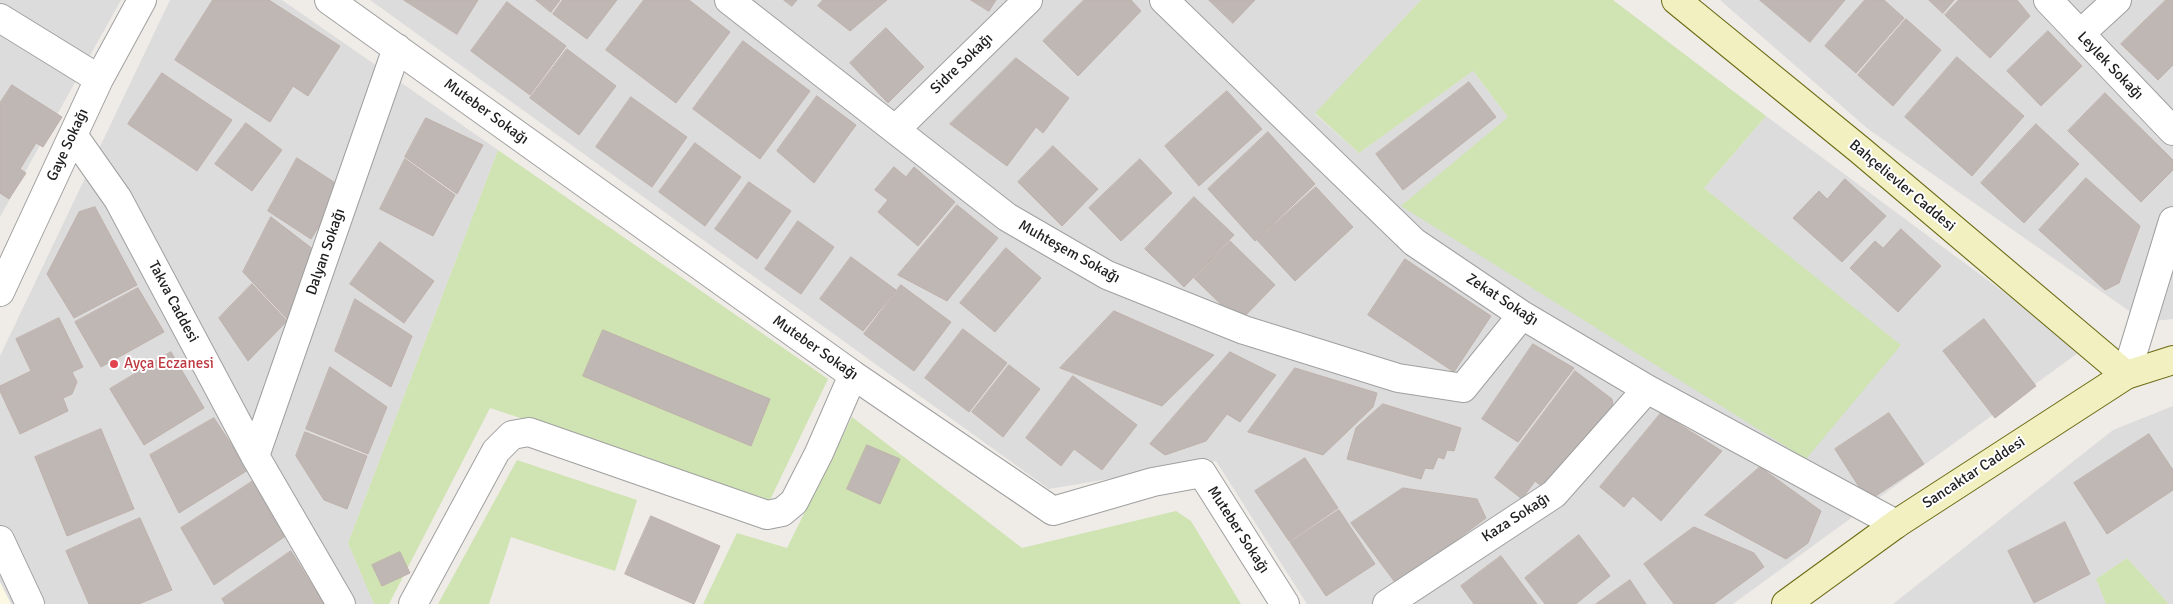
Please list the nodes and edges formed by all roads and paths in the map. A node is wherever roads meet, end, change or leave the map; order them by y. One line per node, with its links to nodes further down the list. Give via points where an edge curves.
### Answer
1 (142, 0): 12 (street, Gaye Sokağı)
2 (329, 0): 11 (street, Muteber Sokağı)
3 (729, 0): 13 (street, Muhteşem Sokağı)
4 (1028, 0): 13 (street, Sidre Sokağı)
5 (1164, 0): 18 (street, Zekat Sokağı, via 1414,242)
6 (1676, 0): 20 (main road, Bahçelievler Caddesi)
7 (2048, 0): 10 (street, Leylek Sokağı)
8 (2117, 0): 10 (street)
9 (0, 18): 12 (street)
10 (2080, 34): 14 (street, Leylek Sokağı)
11 (397, 48): 21 (street, Muteber Sokağı); 23 (street, Dalyan Sokağı)
12 (99, 79): 15 (street, Gaye Sokağı)
13 (896, 129): 18 (street, Muhteşem Sokağı, via 1007,217 1107,275 1244,330 1398,378 1463,388)
14 (2173, 131)
15 (73, 135): 17 (street, Gaye Sokağı); 23 (street, Takva Caddesi, via 118,199)
16 (2173, 221): 20 (street)
17 (0, 292)
18 (1522, 315): 22 (street, Zekat Sokağı)
19 (2173, 360): 20 (main road, Sancaktar Caddesi)
20 (2126, 374): 24 (main road, Sancaktar Caddesi)
21 (853, 375): 28 (street, via 794,502 782,512 767,515 529,432 512,435 496,451); 29 (street, Muteber Sokağı, via 1053,511 1153,482 1202,473)
22 (1647, 390): 24 (street, Zekat Sokağı); 30 (street, Kaza Sokağı, via 1554,494)
23 (255, 456): 27 (street, Takva Caddesi)
24 (1896, 524): 31 (main road, Sancaktar Caddesi)
25 (0, 540): 26 (street)
26 (30, 604)
27 (341, 604)
28 (414, 604)
29 (1285, 604)
30 (1387, 604)
31 (1786, 604)

